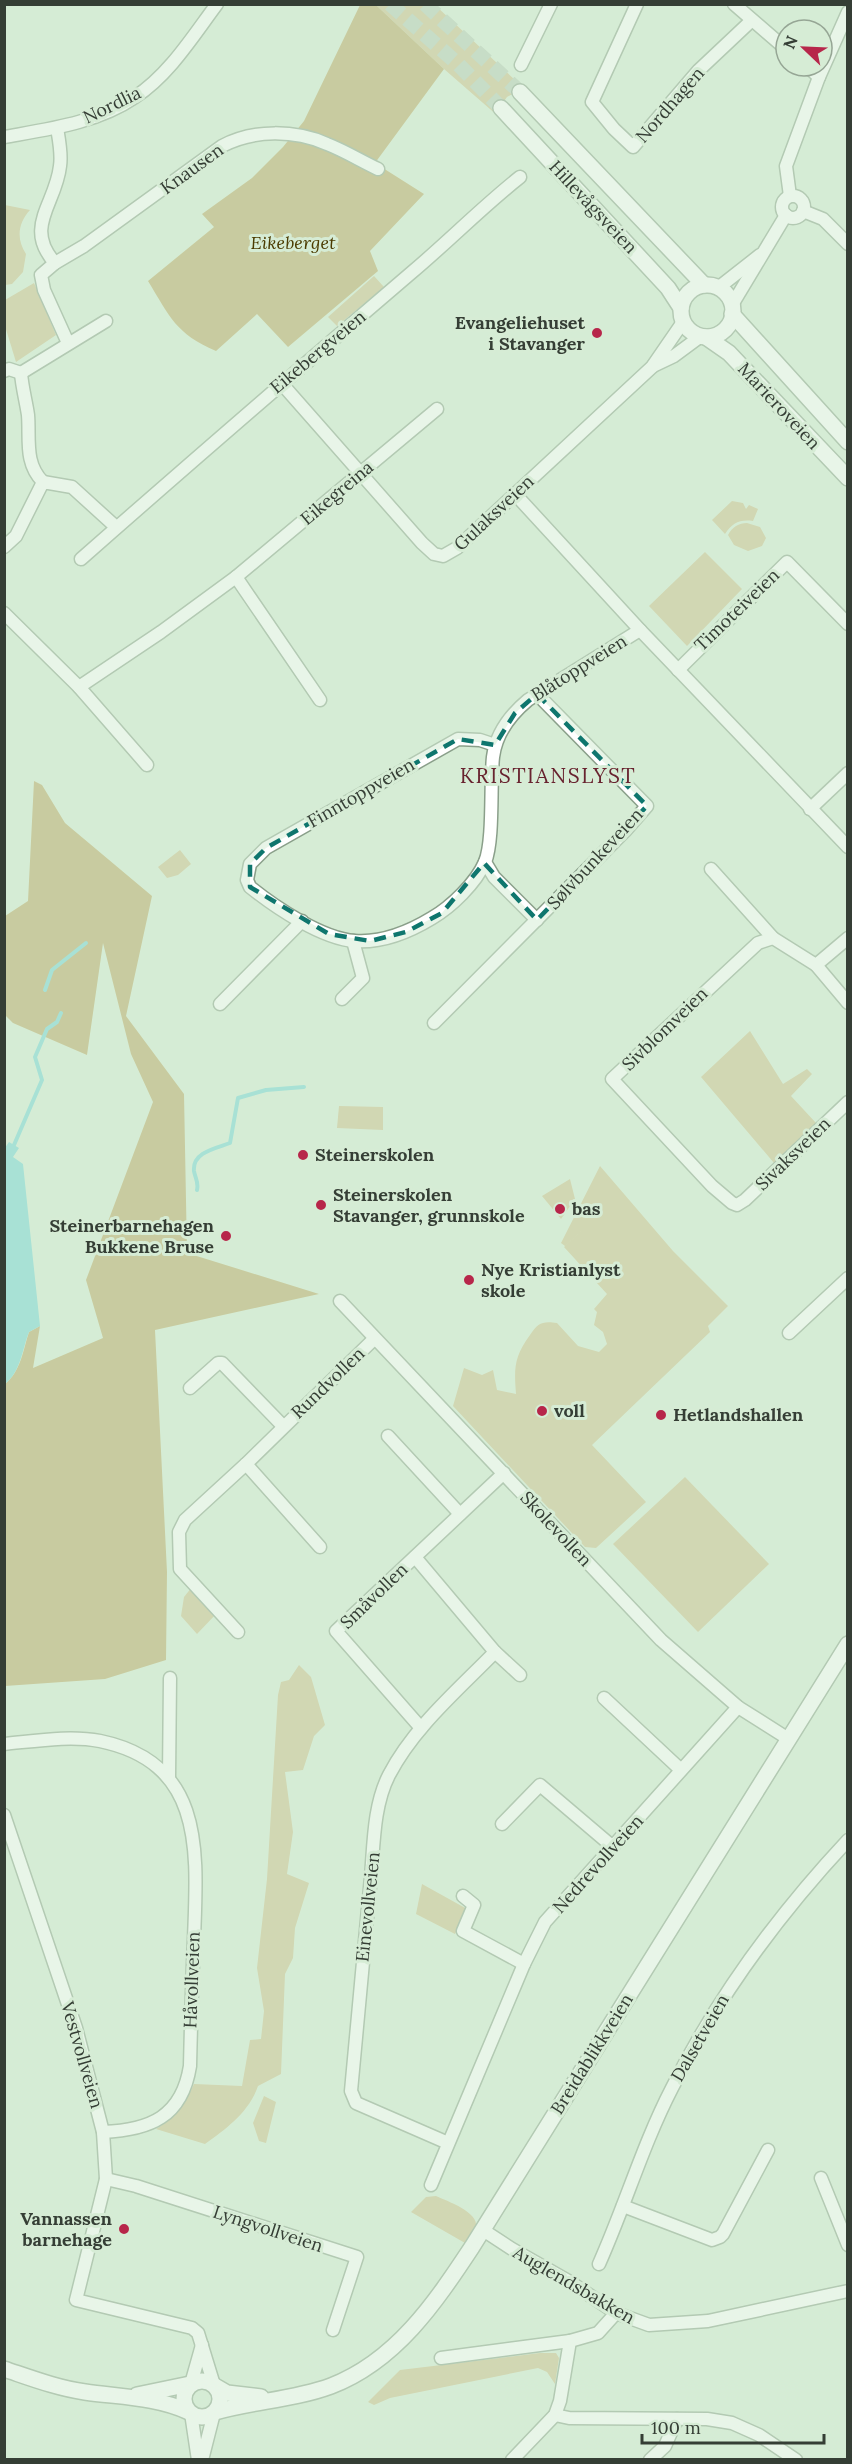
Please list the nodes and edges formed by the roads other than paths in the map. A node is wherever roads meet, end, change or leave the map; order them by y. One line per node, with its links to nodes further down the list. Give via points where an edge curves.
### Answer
1 (217, 4): 13 (street, Nordlia, via 155,82 135,98 95,117)
2 (551, 4): 9 (street)
3 (637, 4): 6 (street, Nordhagen, via 592,102 633,147 699,70)
4 (734, 4): 6 (street)
5 (848, 12): 8 (street)
6 (751, 21): 7 (street)
7 (774, 39)
8 (834, 43)
9 (521, 65)
10 (819, 78): 17 (street, via 786,166)
11 (520, 92): 23 (main road, Hillevågsveien)
12 (501, 108): 25 (main road, Hillevågsveien, via 668,288)
13 (57, 128): 14 (street, Nordlia); 22 (street, via 60,167 39,231 45,252)
14 (4, 137)
15 (378, 169): 22 (street, Knausen, via 309,137 283,134 233,140)
16 (520, 177): 32 (street, Eikebergveien)
17 (790, 196): 18 (street, via 801,200); 19 (street, via 782,204)
18 (803, 211): 19 (street, via 792,218); 20 (street, via 823,219)
19 (786, 215): 21 (street)
20 (848, 244)
21 (761, 254): 23 (street); 24 (street)
22 (55, 263): 28 (street, via 41,275 41,281)
23 (711, 286): 24 (main road, via 728,297); 25 (main road, via 689,291 683,299)
24 (732, 310): 27 (main road, via 725,329); 34 (main road, Marieroveien)
25 (682, 315): 27 (main road, via 692,333); 29 (street, Gulaksveien)
26 (106, 321): 28 (street)
27 (704, 337): 29 (street); 36 (main road, Marieroveien, via 729,353)
28 (68, 343): 31 (street)
29 (652, 367): 38 (street, Gulaksveien)
30 (4, 371): 31 (street)
31 (21, 373): 37 (street, via 29,457)
32 (282, 384): 35 (street, Gulaksveien); 39 (street, Eikebergveien)
33 (437, 408): 35 (street, Eikegreina)
34 (848, 441)
35 (361, 475): 38 (street, Gulaksveien, via 422,543 434,554 443,556 457,548); 42 (street, Eikegreina)
36 (848, 478)
37 (43, 482): 39 (street, via 72,487); 40 (street, via 16,536)
38 (515, 494): 45 (street)
39 (116, 527): 41 (street, Eikebergveien)
40 (4, 547)
41 (81, 559)
42 (236, 577): 47 (street, Eikegreina); 49 (street)
43 (4, 613): 47 (street)
44 (848, 624): 46 (street, Timoteiveien, via 787,562)
45 (640, 630): 46 (street); 48 (street, Blåtoppveien)
46 (678, 670): 53 (street)
47 (79, 687): 51 (street)
48 (537, 694): 50 (street, Blåtoppveien, via 515,713); 58 (street, Sølvbunkeveien, via 647,806)
49 (320, 700)
50 (495, 745): 55 (street, Blåtoppveien); 57 (street, Finntoppveien, via 458,739 266,848 250,864)
51 (147, 765)
52 (848, 773): 53 (street)
53 (810, 809): 54 (street)
54 (848, 848)
55 (485, 862): 58 (street, Sølvbunkeveien, via 494,877); 62 (street, Blåtoppveien, via 457,900 442,913 388,939)
56 (711, 869): 60 (street)
57 (247, 880): 59 (street, Blåtoppveien, via 257,893)
58 (537, 920): 67 (street, Sølvbunkeveien)
59 (302, 921): 62 (street, Blåtoppveien); 66 (street)
60 (773, 938): 63 (street); 69 (street, Sivblomveien, via 758,943 734,963 612,1080 712,1186)
61 (848, 938): 63 (street)
62 (353, 941): 64 (street, via 363,978)
63 (816, 965): 65 (street)
64 (342, 999)
65 (848, 1003)
66 (220, 1004)
67 (434, 1023)
68 (848, 1102): 69 (street, Sivaksveien)
69 (737, 1205)
70 (848, 1278): 72 (street)
71 (340, 1301): 73 (street, Skolevollen)
72 (789, 1333)
73 (374, 1339): 75 (street, Rundvollen); 78 (street, Skolevollen)
74 (190, 1388): 75 (street, Rundvollen, via 222,1363)
75 (283, 1426): 77 (street, Rundvollen)
76 (388, 1436): 79 (street)
77 (246, 1464): 80 (street); 82 (street, Rundvollen, via 185,1520 178,1547 180,1569)
78 (504, 1473): 79 (street, Småvollen); 88 (street, Skolevollen, via 661,1640)
79 (460, 1514): 81 (street, Småvollen)
80 (320, 1547)
81 (415, 1557): 84 (street); 89 (street, Småvollen, via 336,1631)
82 (238, 1632)
83 (848, 1644): 90 (main road, Breidablikkveien)
84 (495, 1652): 85 (street); 89 (street, Einevollveien)
85 (520, 1675)
86 (170, 1677): 93 (street, Håvollveien)
87 (604, 1698): 92 (street)
88 (738, 1707): 90 (street, Skolevollen); 92 (street, Nedrevollveien)
89 (421, 1728): 101 (street, Einevollveien, via 398,1758 381,1799 351,2091 356,2103)
90 (787, 1738): 107 (main road, Breidablikkveien)
91 (4, 1744): 93 (street, Håvollveien, via 101,1741 148,1760)
92 (681, 1770): 97 (street, Nedrevollveien)
93 (169, 1777): 100 (street, Håvollveien, via 192,1824 195,1846 187,2084 176,2105 163,2118 140,2128)
94 (4, 1815): 100 (street, Vestvollveien, via 76,2028)
95 (502, 1824): 97 (street, via 540,1785)
96 (848, 1840): 106 (street, Dalsetveien, via 770,1928 710,2018 671,2088)
97 (613, 1847): 99 (street, Nedrevollveien, via 545,1922)
98 (463, 1896): 99 (street, via 474,1905 463,1931)
99 (524, 1964): 101 (street, Nedrevollveien)
100 (104, 2132): 104 (street, Vestvollveien)
101 (447, 2143): 105 (street, Nedrevollveien)
102 (768, 2150): 106 (street, via 723,2234 716,2240)
103 (821, 2178): 108 (street)
104 (106, 2179): 112 (street, Lyngvollveien, via 357,2257); 114 (street, Vestvollveien, via 76,2300 192,2328)
105 (430, 2185)
106 (623, 2206): 109 (street, Dalsetveien)
107 (483, 2230): 111 (street, Auglendsbakken); 120 (main road, Breidablikkveien, via 443,2291 387,2353 332,2385)
108 (848, 2245)
109 (599, 2264)
110 (848, 2291): 111 (street, Auglendsbakken, via 674,2325 649,2325)
111 (616, 2313): 113 (street, via 598,2333)
112 (333, 2330)
113 (570, 2341): 115 (street); 123 (street)
114 (202, 2344): 117 (street); 118 (street)
115 (441, 2358)
116 (4, 2369): 119 (main road, via 60,2387)
117 (190, 2384): 118 (main road, via 198,2380); 119 (main road); 122 (main road, via 184,2393 184,2404)
118 (215, 2385): 120 (main road, Breidablikkveien, via 227,2393); 121 (main road, via 220,2404)
119 (128, 2396): 122 (main road)
120 (279, 2399): 121 (main road, Breidablikkveien)
121 (214, 2412): 122 (main road, via 207,2417); 125 (street)
122 (190, 2413): 125 (street)
123 (555, 2415): 124 (street); 126 (street)
124 (677, 2419): 127 (street, via 665,2446); 128 (street, via 732,2423 759,2435)
125 (200, 2460)
126 (512, 2460)
127 (650, 2460)
128 (796, 2460)

